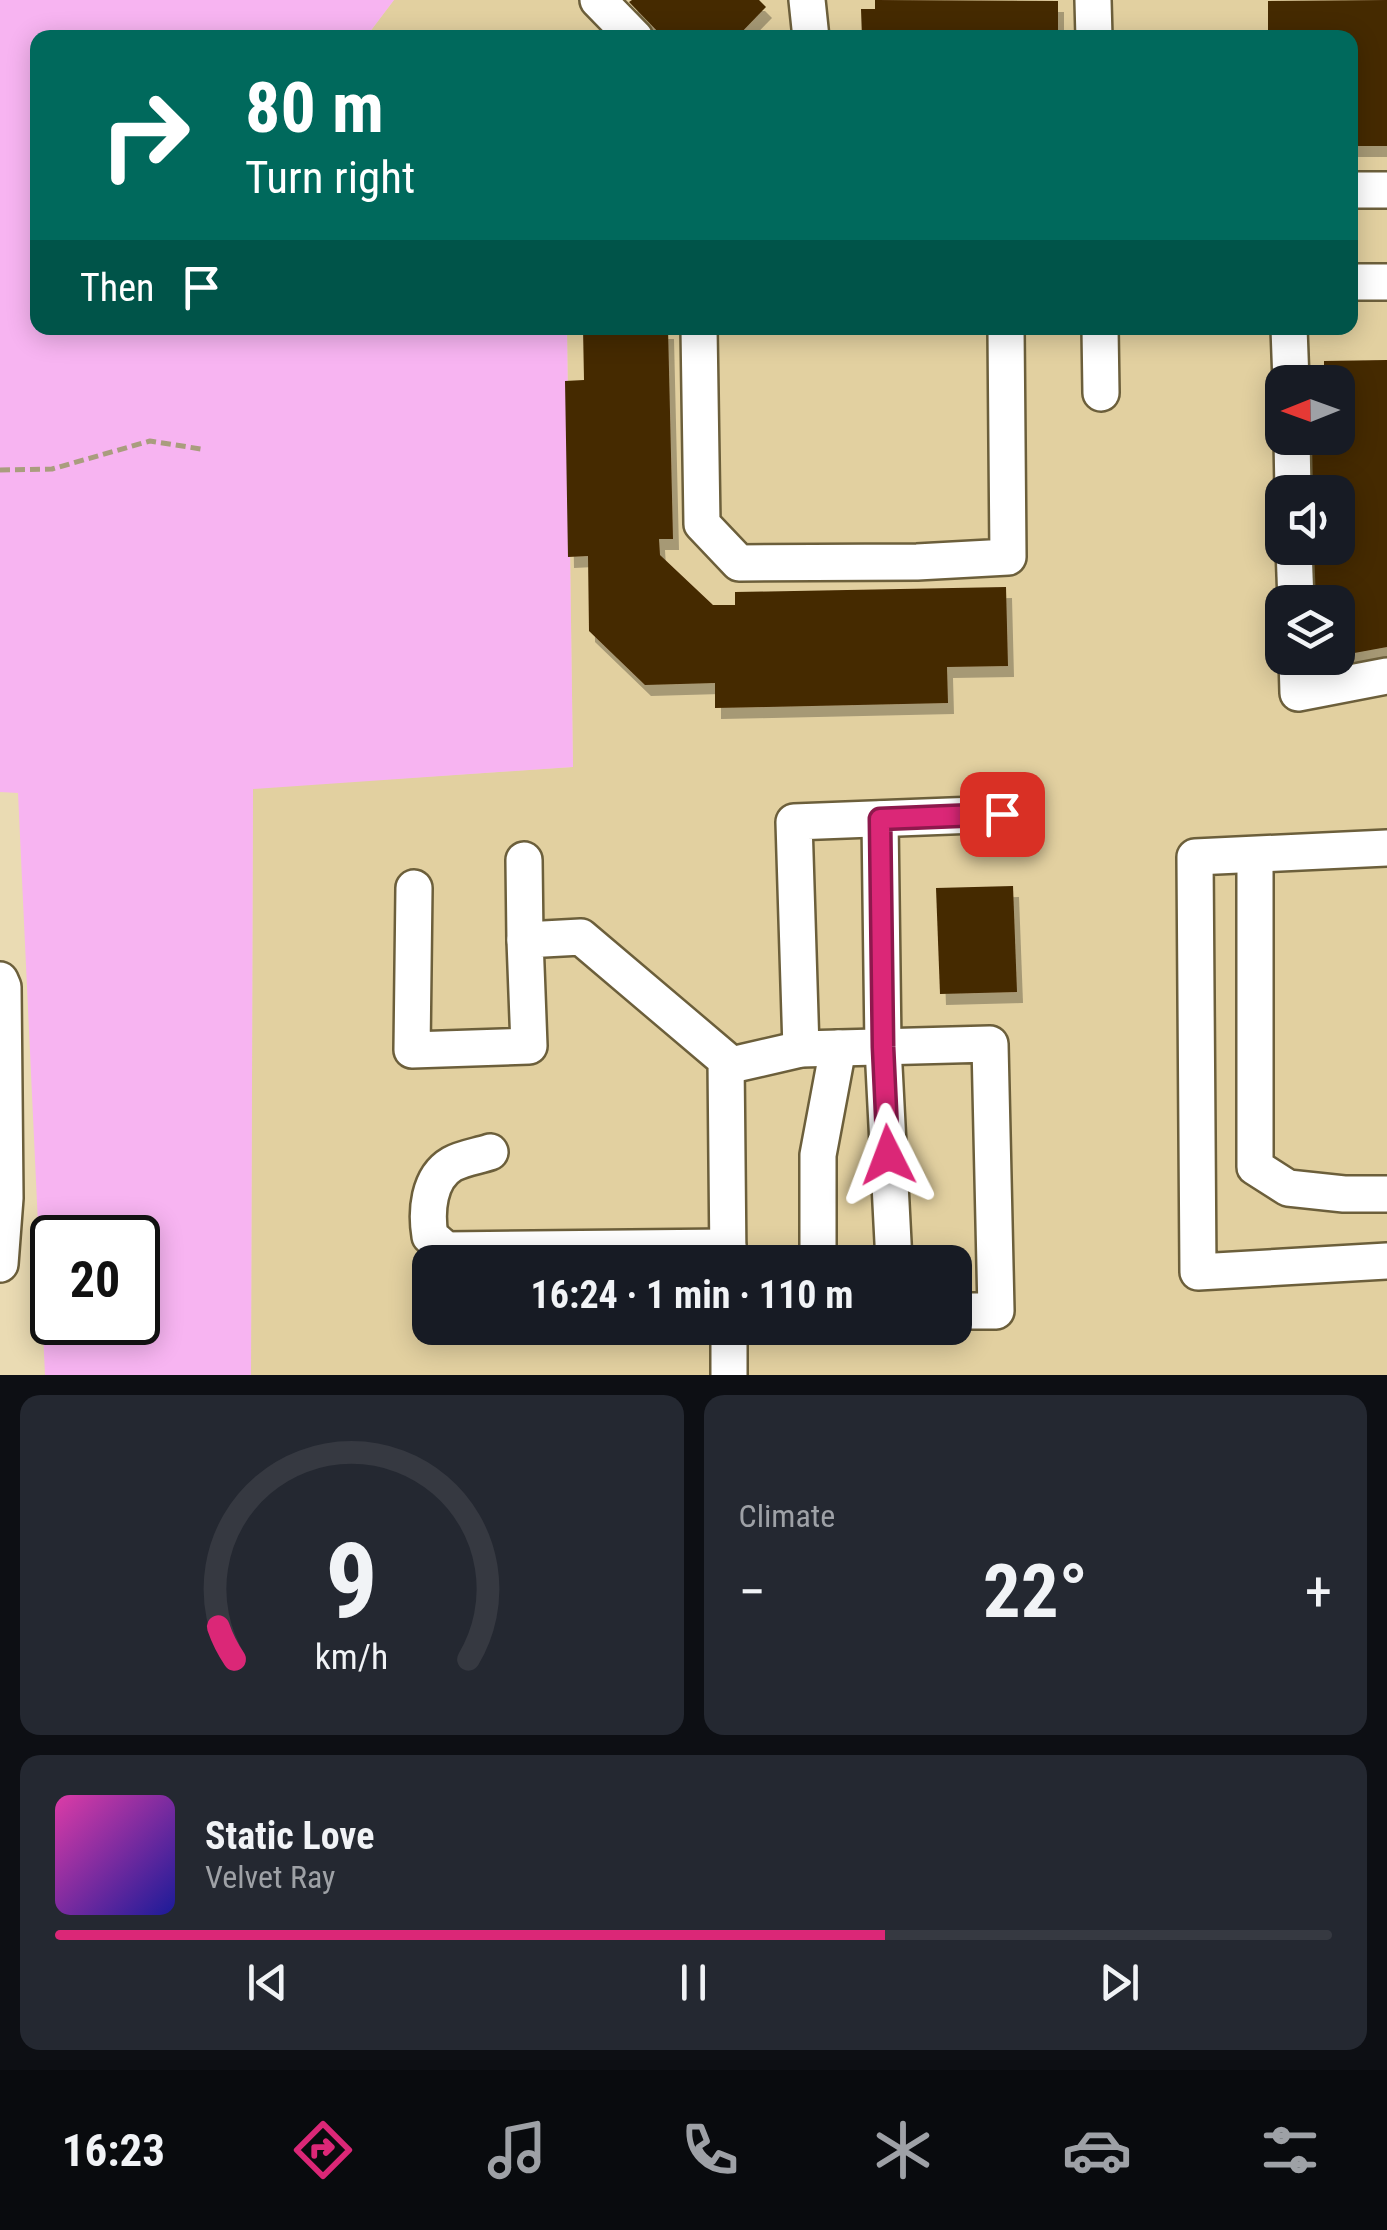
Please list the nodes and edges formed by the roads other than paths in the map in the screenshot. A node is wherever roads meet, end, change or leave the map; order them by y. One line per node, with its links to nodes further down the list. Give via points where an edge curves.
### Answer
1 (598, 0): 4 (street)
2 (807, 0): 5 (street)
3 (1093, 0): 6 (street)
4 (628, 30)
5 (809, 30)
6 (1094, 30)
7 (1358, 190): 8 (street)
8 (1387, 190)
9 (1358, 282): 10 (street)
10 (1387, 282)
11 (699, 335): 12 (street, via 702,524 739,563 1008,557)
12 (1006, 335)
13 (1100, 335): 16 (street)
14 (1290, 335): 15 (street)
15 (1291, 365)
16 (1101, 394)
17 (1297, 675): 18 (street, via 1298,693)
18 (1387, 676)
19 (1002, 814): 20 (street)
20 (880, 819): 27 (street); 29 (street, via 794,822)
21 (1387, 848): 22 (street)
22 (1255, 856): 32 (street); 33 (street, via 1196,856)
23 (524, 860): 25 (street)
24 (414, 888): 25 (street, via 412,1050 528,1046)
25 (525, 940): 30 (street, via 581,937)
26 (0, 980): 35 (street)
27 (883, 1047): 28 (street); 39 (street); 42 (street, via 990,1044 996,1311)
28 (838, 1048): 29 (street); 38 (street, via 818,1156)
29 (802, 1049): 30 (street)
30 (726, 1064): 37 (street)
31 (490, 1152): 36 (street, via 449,1165 433,1185 427,1216 430,1236)
32 (1255, 1167): 33 (street); 34 (street, via 1288,1188)
33 (1196, 1168): 40 (street, via 1198,1272)
34 (1387, 1194)
35 (2, 1198): 41 (street)
36 (440, 1245)
37 (728, 1245)
38 (818, 1245)
39 (893, 1245)
40 (1387, 1260)
41 (0, 1264)
42 (972, 1311)
43 (729, 1345): 44 (street)
44 (729, 1375)

